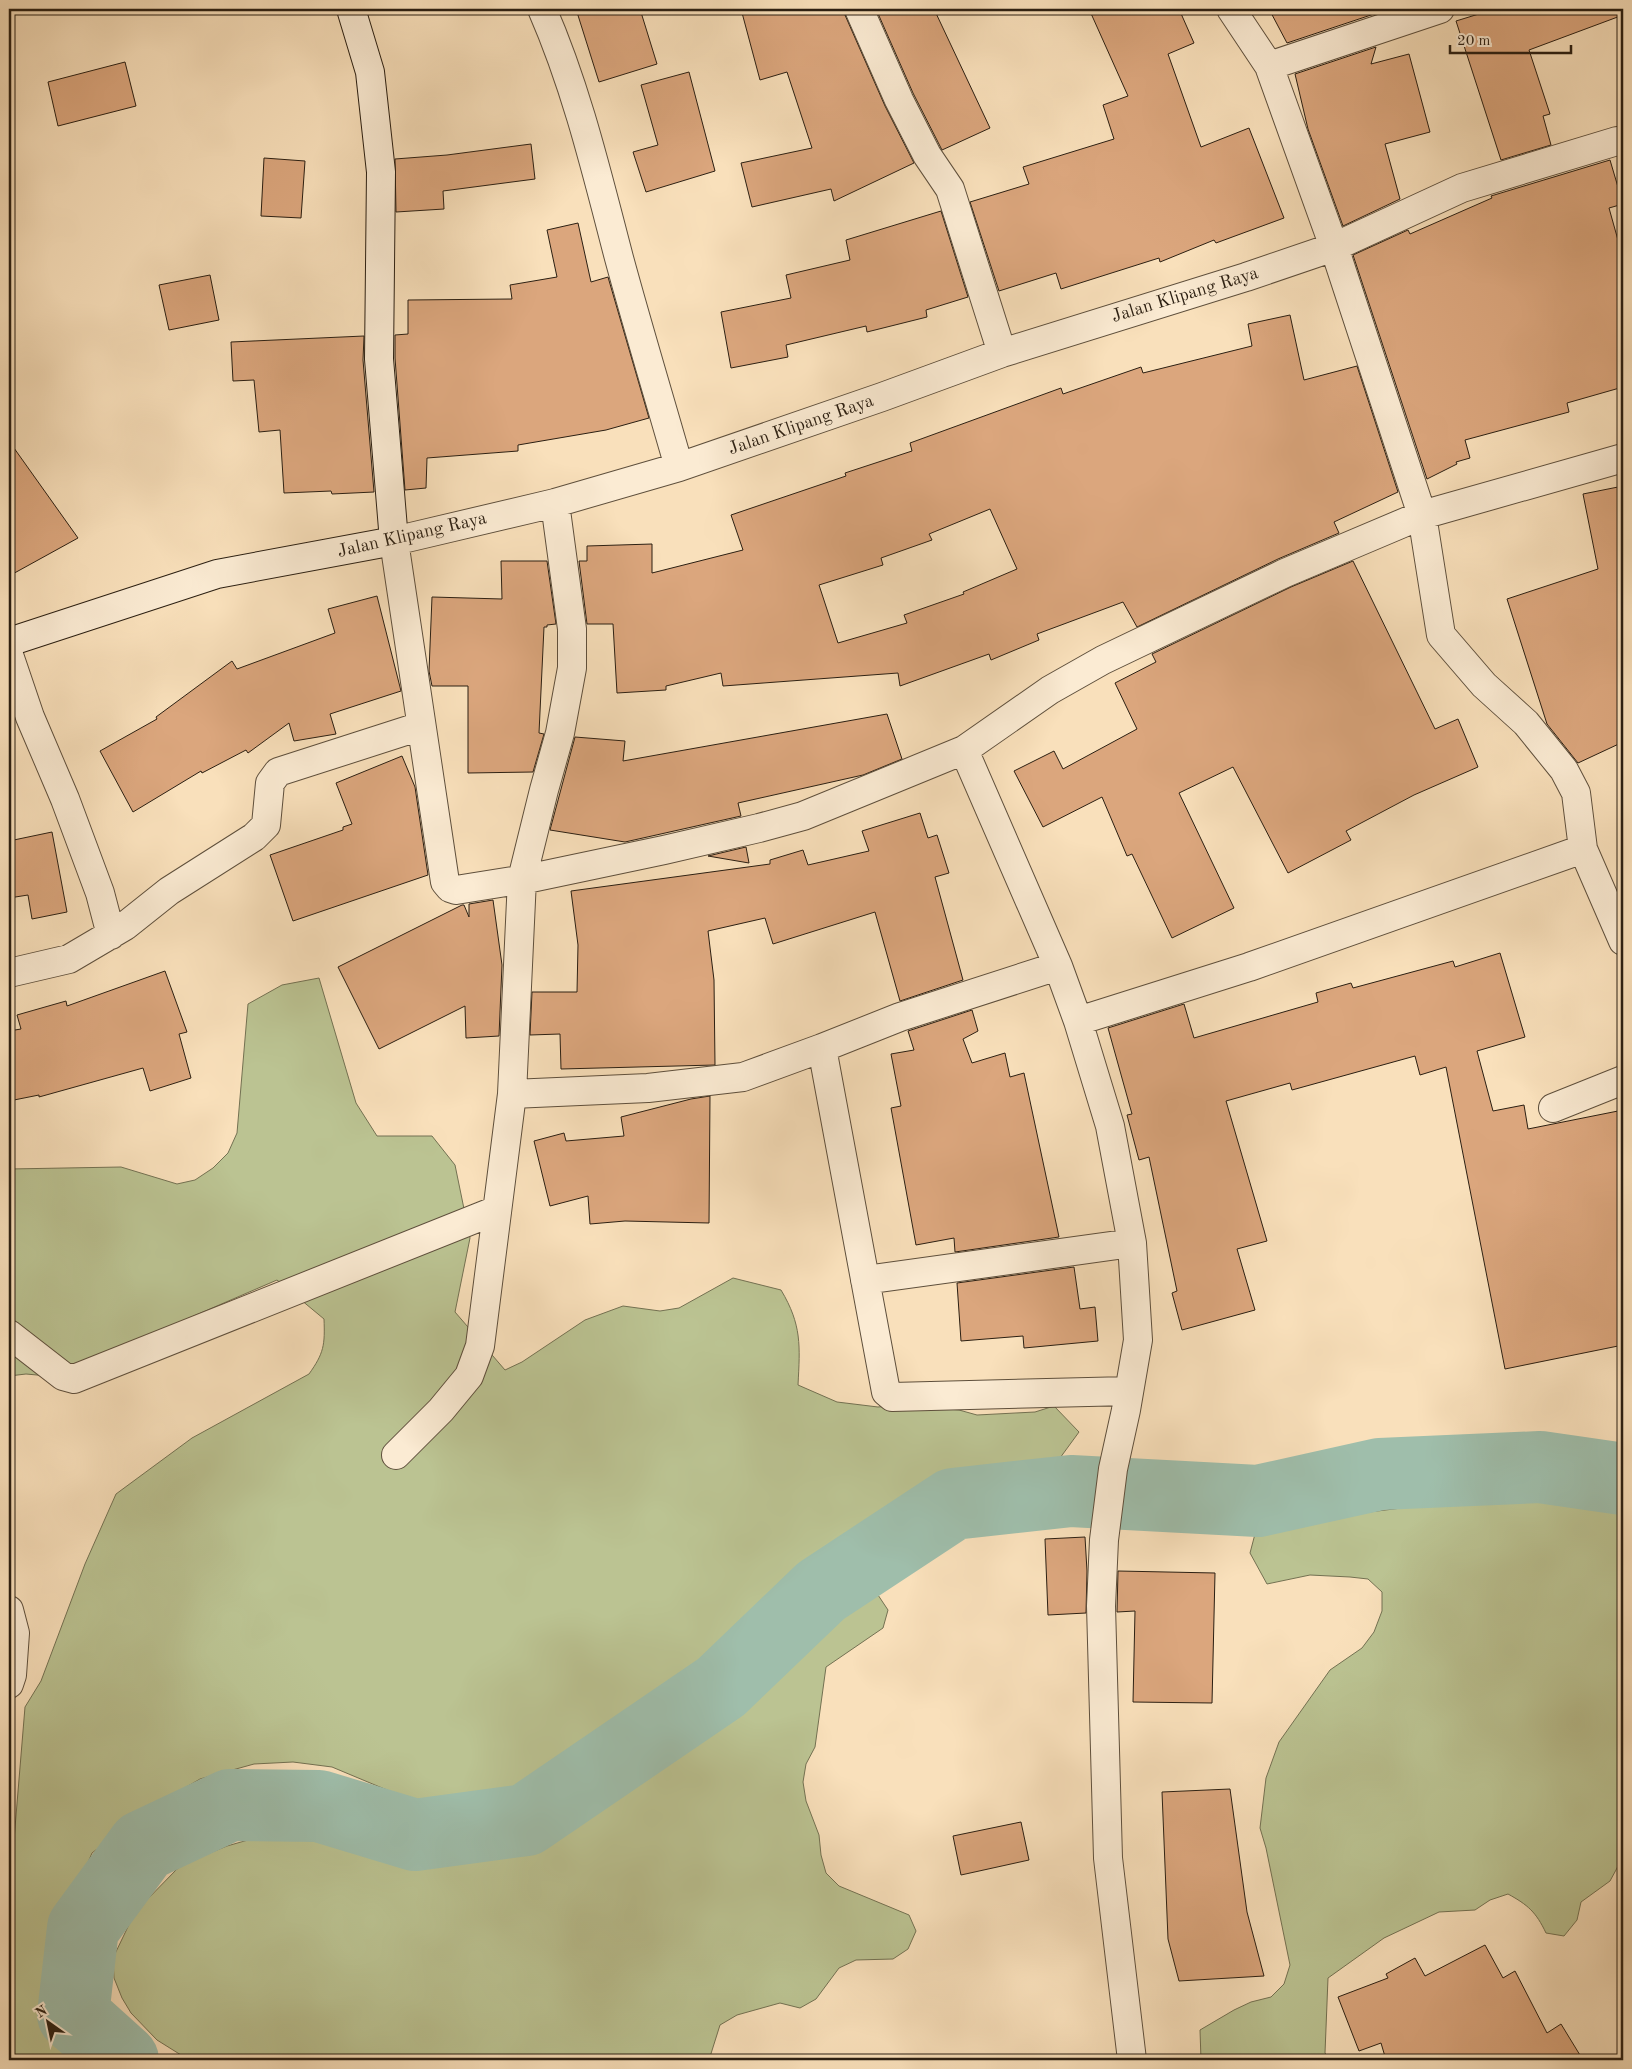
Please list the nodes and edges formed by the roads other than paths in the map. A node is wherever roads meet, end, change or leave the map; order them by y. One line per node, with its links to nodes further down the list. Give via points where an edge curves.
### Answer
1 (351, 9): 14 (street, via 370,72 382,172 379,359)
2 (542, 9): 11 (street, via 578,104)
3 (859, 9): 9 (street, via 903,108 927,155 950,189)
4 (1231, 9): 6 (street)
5 (1440, 9): 6 (street)
6 (1269, 66): 8 (street)
7 (1618, 141): 8 (street, Jalan Klipang Raya, via 1462,188)
8 (1334, 247): 9 (street, Jalan Klipang Raya); 13 (street)
9 (1002, 353): 11 (street, Jalan Klipang Raya)
10 (1623, 458): 13 (street)
11 (679, 466): 12 (street, Jalan Klipang Raya)
12 (554, 503): 14 (street, Jalan Klipang Raya); 20 (street, via 572,629 572,668 560,734)
13 (1422, 515): 18 (street, via 1286,573 1103,660 1050,690); 19 (street, via 1441,635 1484,685 1526,723 1564,770 1576,793)
14 (394, 541): 15 (street, Jalan Klipang Raya, via 217,574); 17 (street)
15 (9, 642)
16 (9, 655): 21 (street, via 30,717 100,893)
17 (421, 726): 20 (street, via 448,886 456,890); 21 (street, via 278,772 270,783 268,816 263,829 169,891)
18 (964, 750): 20 (street, via 803,816 674,848); 23 (street)
19 (1583, 850): 22 (street); 25 (street, via 1249,967)
20 (522, 879): 28 (street)
21 (111, 935): 24 (street, via 69,960)
22 (1623, 941)
23 (1058, 966): 25 (street); 26 (street, via 900,1017)
24 (9, 972)
25 (1078, 1021): 31 (street, via 1110,1126)
26 (822, 1048): 28 (street, via 743,1077 648,1088); 32 (street)
27 (1623, 1080): 29 (street)
28 (512, 1094): 30 (street)
29 (1553, 1108)
30 (497, 1210): 33 (street, via 74,1379 63,1376); 35 (street, via 480,1346 469,1376 441,1410)
31 (1132, 1243): 32 (street); 34 (street, via 1138,1340)
32 (865, 1280): 34 (street, via 884,1386 892,1397)
33 (9, 1334)
34 (1129, 1391): 38 (street, via 1113,1469 1104,1540 1101,1606 1108,1858)
35 (396, 1455)
36 (9, 1610): 37 (street, via 15,1633)
37 (9, 1684)
38 (1132, 2060)

